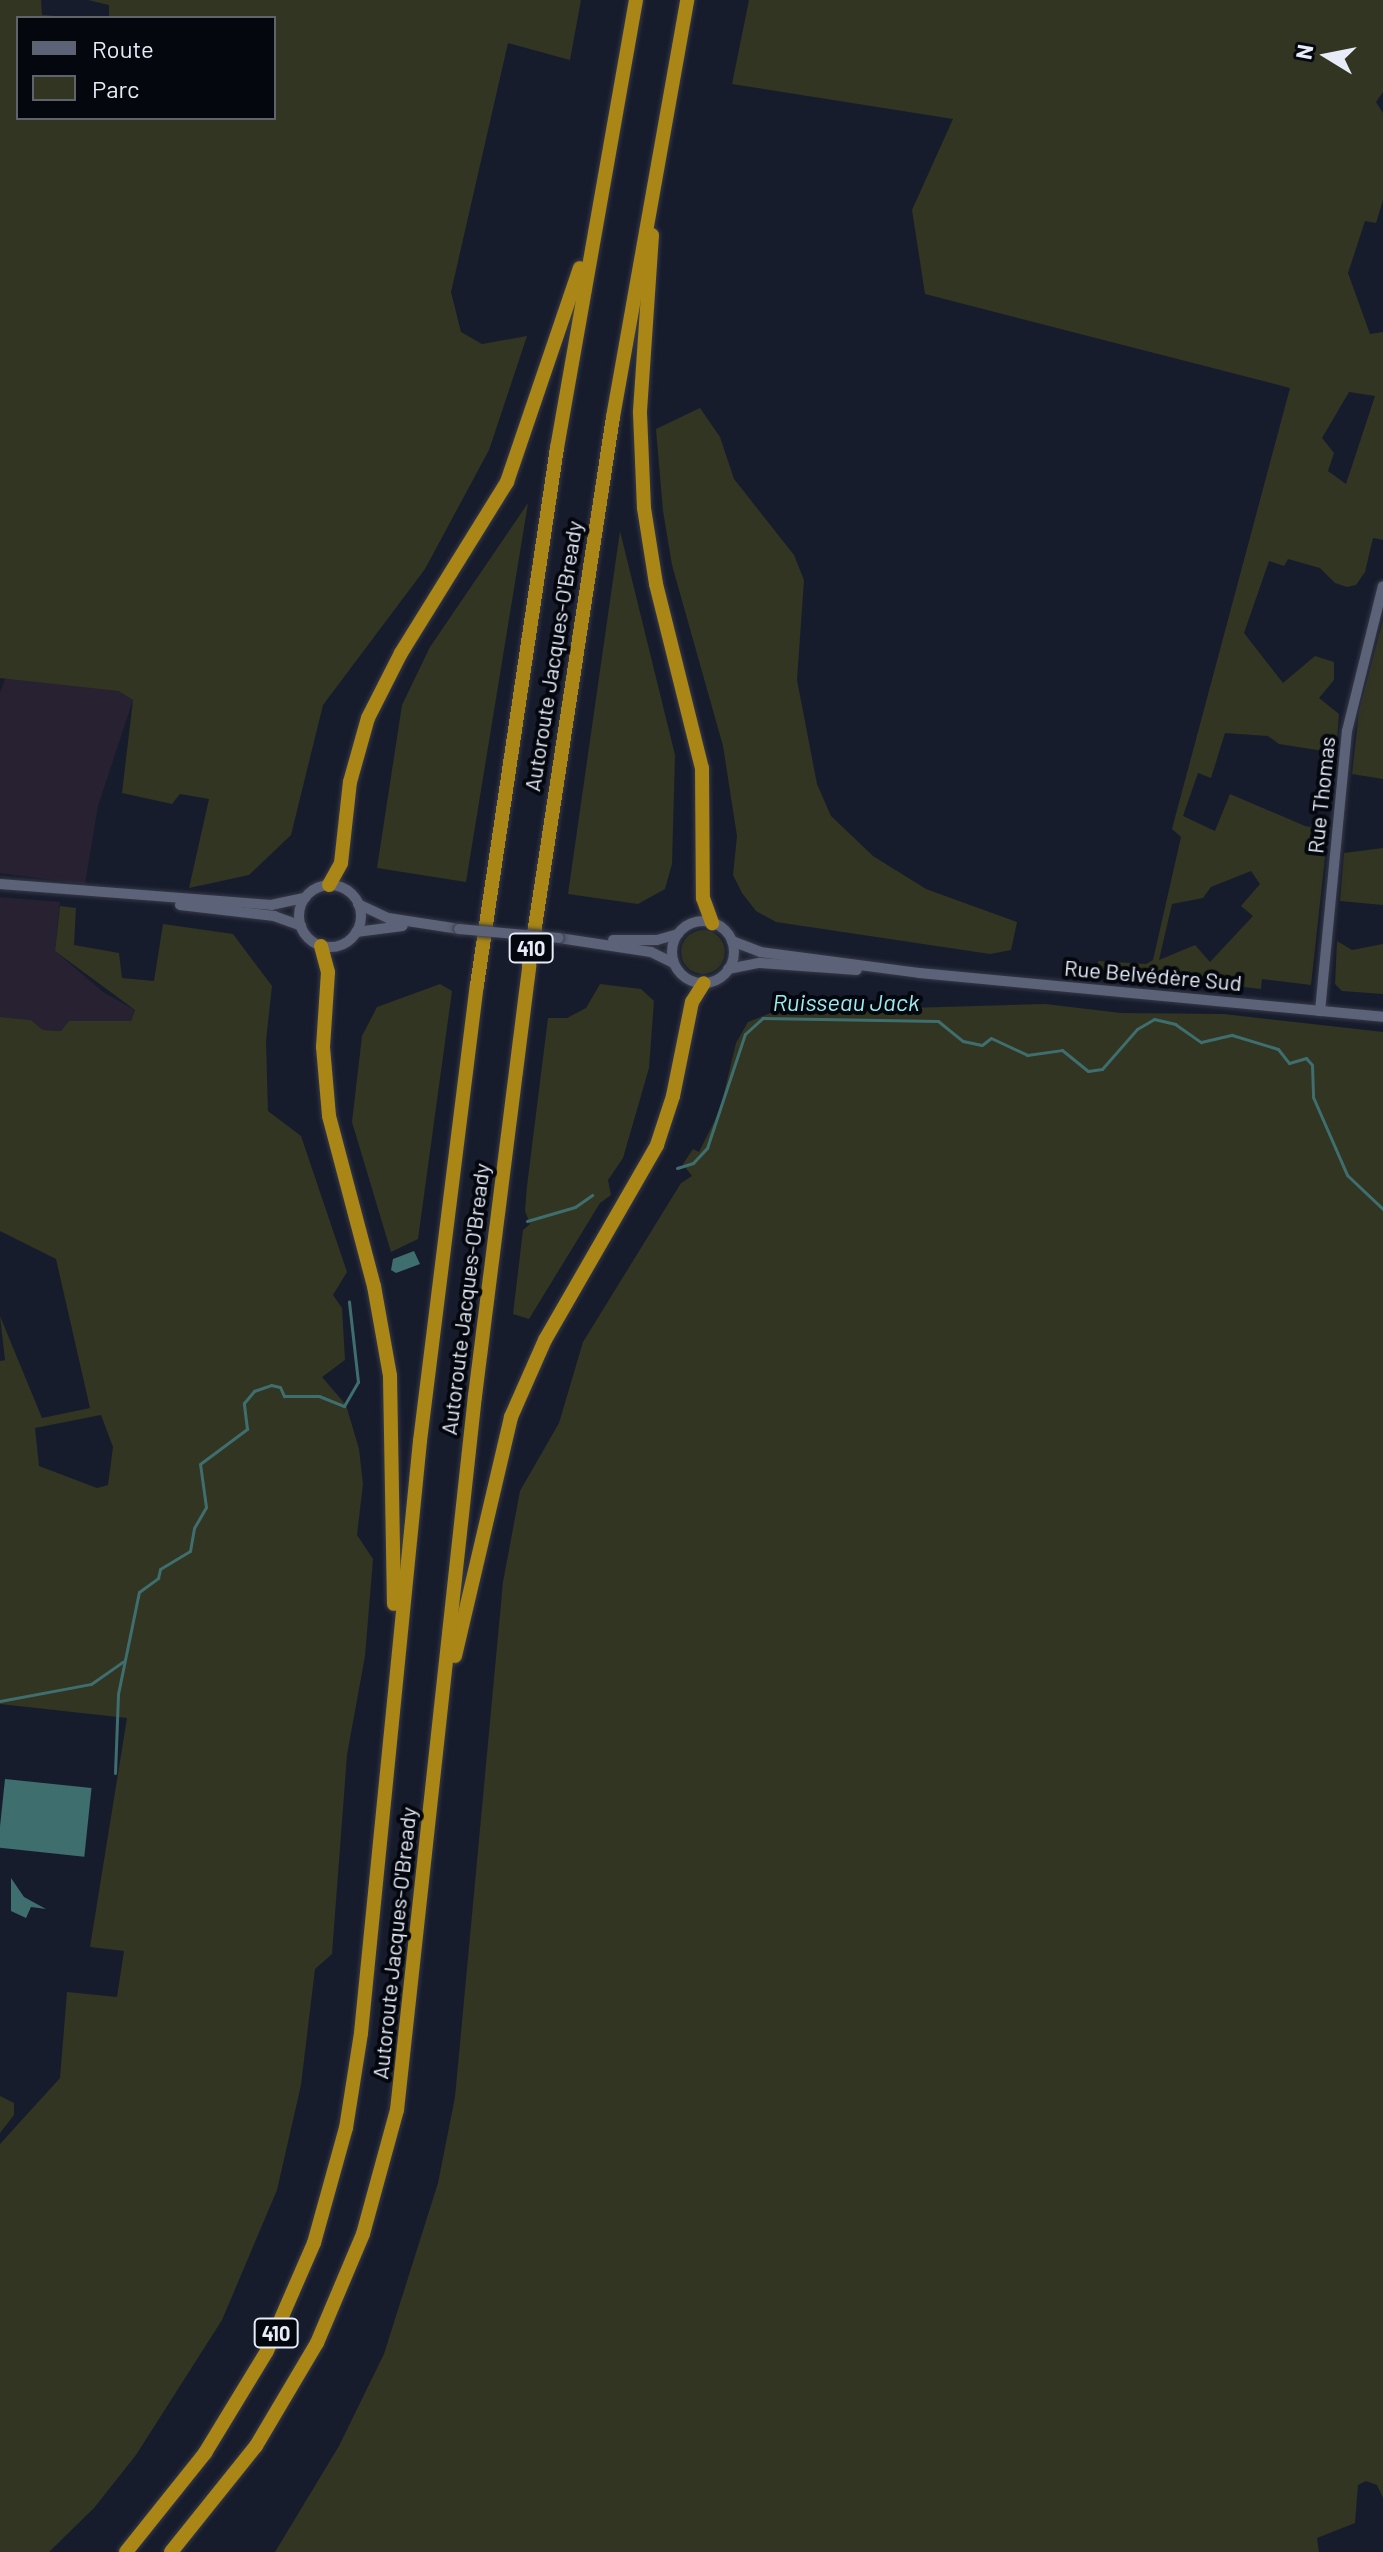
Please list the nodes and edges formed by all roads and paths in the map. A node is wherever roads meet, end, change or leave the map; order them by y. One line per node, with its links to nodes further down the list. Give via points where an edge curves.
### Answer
1 (636, 0): 4 (highway, Autoroute Jacques-O'Bready / 410)
2 (687, 0): 3 (highway, Autoroute Jacques-O'Bready / 410)
3 (657, 162): 11 (highway, via 642,375 642,492 656,584 701,761 706,822 703,898); 26 (highway, Autoroute Jacques-O'Bready / 410, via 540,883 484,1315)
4 (597, 218): 7 (highway, via 507,482 405,647 368,718 350,782 341,863); 25 (highway, Autoroute Jacques-O'Bready / 410, via 477,985)
5 (1383, 586): 23 (street, Rue Thomas, via 1347,731)
6 (0, 884): 8 (street)
7 (329, 885): 9 (street); 10 (street, via 345,889)
8 (111, 895): 9 (street, via 271,905); 12 (street, via 274,916)
9 (305, 898): 12 (street)
10 (358, 904): 13 (street, via 383,916); 14 (street)
11 (712, 923): 15 (street, via 692,923); 17 (street)
12 (301, 926): 18 (street)
13 (429, 926): 14 (street, via 384,925); 16 (street, bridge)
14 (356, 932): 18 (street, via 339,946)
15 (678, 934): 16 (street, via 657,940); 19 (street)
16 (591, 941): 19 (street, via 651,952)
17 (732, 941): 20 (street); 21 (street, Rue Belvédère Sud, via 758,952)
18 (321, 946): 25 (highway, via 328,975 323,1047 329,1116 376,1295 392,1393)
19 (674, 963): 22 (street, via 685,977)
20 (728, 969): 21 (street, Rue Belvédère Sud, via 760,963); 22 (street)
21 (919, 973): 23 (street, Rue Belvédère Sud)
22 (704, 983): 26 (highway, via 692,1002 675,1089 657,1145 545,1340 511,1417 484,1515)
23 (1320, 1011): 24 (street, Rue Belvédère Sud)
24 (1383, 1017)
25 (393, 1698): 27 (highway, Autoroute Jacques-O'Bready / 410, via 357,2065 326,2205 292,2298 248,2386 194,2469)
26 (438, 1738): 28 (highway, Autoroute Jacques-O'Bready / 410, via 404,2066 370,2215 334,2308 288,2396 233,2478)
27 (126, 2552)
28 (171, 2552)

